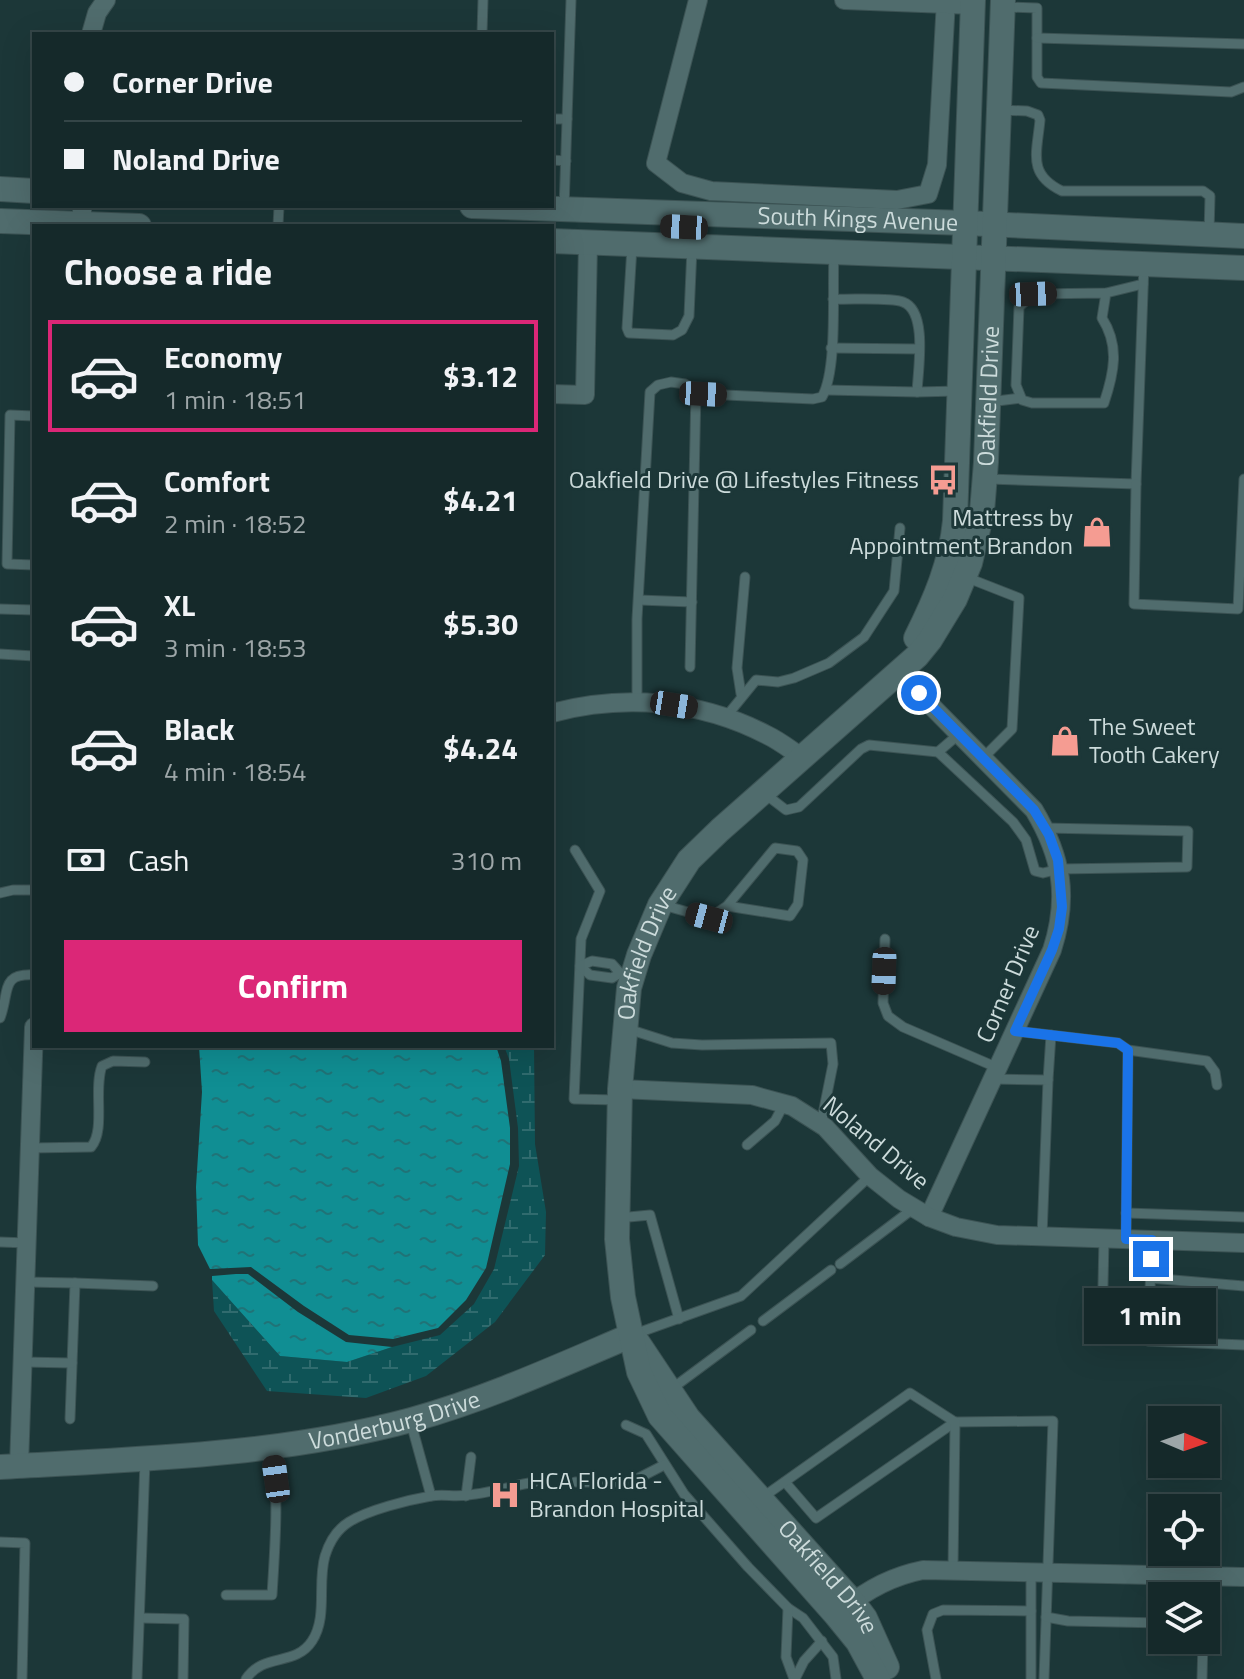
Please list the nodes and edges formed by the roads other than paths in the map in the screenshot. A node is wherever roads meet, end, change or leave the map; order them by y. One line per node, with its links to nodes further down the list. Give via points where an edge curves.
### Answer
1 (106, 0): 9 (street)
2 (483, 0): 10 (lane)
3 (571, 0): 16 (lane)
4 (698, 0): 6 (street, via 656,163 682,183 711,191 897,200 928,194 937,165)
5 (844, 0): 6 (street)
6 (946, 2): 7 (street)
7 (973, 2): 26 (street, Oakfield Drive)
8 (1002, 3): 11 (lane, via 1037,8); 14 (street, Oakfield Drive)
9 (92, 32)
10 (482, 32)
11 (1037, 38): 12 (lane); 13 (lane, via 1041,83 1231,92)
12 (1244, 44)
13 (1244, 87)
14 (999, 110): 28 (street, Oakfield Drive); 29 (lane, via 1038,115 1036,166 1045,183 1062,191 1203,191 1211,203)
15 (554, 119): 16 (lane)
16 (567, 119): 18 (lane)
17 (554, 160): 18 (lane)
18 (566, 161): 22 (lane)
19 (0, 189): 20 (street)
20 (32, 191)
21 (533, 208): 22 (street, South Kings Avenue)
22 (564, 209): 24 (street, South Kings Avenue)
23 (82, 215): 25 (street); 27 (street)
24 (847, 219): 26 (street, South Kings Avenue); 33 (street, via 663,226 646,230)
25 (0, 221)
26 (965, 223): 28 (street, South Kings Avenue); 36 (street, Oakfield Drive)
27 (129, 224)
28 (995, 224): 29 (street, South Kings Avenue); 37 (street, Oakfield Drive)
29 (1209, 234): 30 (street, South Kings Avenue)
30 (1244, 236)
31 (554, 241): 32 (street, South Kings Avenue)
32 (588, 243): 33 (street, South Kings Avenue); 48 (street, via 585,395)
33 (632, 244): 34 (street, South Kings Avenue); 34 (lane, via 627,328 634,334 673,335 686,325)
34 (692, 247): 35 (street, South Kings Avenue)
35 (834, 252): 36 (street, South Kings Avenue); 41 (lane)
36 (963, 257): 37 (street, South Kings Avenue); 46 (street, Oakfield Drive)
37 (994, 258): 39 (street, South Kings Avenue); 50 (street, Oakfield Drive)
38 (1244, 268): 39 (street, South Kings Avenue)
39 (1144, 274): 40 (lane); 55 (lane)
40 (1106, 293): 49 (lane, via 1033,294 1019,307 1016,385); 49 (lane, via 1102,318 1116,352 1104,403 1032,403)
41 (833, 299): 42 (lane); 43 (lane, via 903,302 920,323)
42 (831, 348): 43 (lane); 45 (lane)
43 (919, 349): 47 (lane)
44 (696, 390): 45 (lane, via 813,399); 61 (lane, via 671,382 650,392); 62 (lane)
45 (826, 390): 47 (lane)
46 (959, 391): 47 (lane); 68 (street, Oakfield Drive, via 951,550 936,597)
47 (917, 392)
48 (554, 394)
49 (1021, 398): 50 (lane)
50 (988, 402): 53 (street, Oakfield Drive)
51 (5, 415): 52 (lane); 57 (lane)
52 (32, 416)
53 (985, 479): 55 (lane); 59 (street, Oakfield Drive, via 979,528)
54 (1244, 479): 55 (lane, via 1238,609 1134,604)
55 (1136, 484)
56 (900, 528): 69 (lane, via 894,591 864,637 829,663 778,682 756,680)
57 (3, 564): 58 (lane)
58 (32, 565)
59 (964, 576): 68 (street, Oakfield Drive, via 930,640); 76 (lane, via 1019,598 1012,729)
60 (745, 577): 69 (lane, via 737,668)
61 (639, 600): 62 (lane); 70 (lane)
62 (692, 602): 67 (lane)
63 (0, 609): 64 (lane)
64 (32, 610)
65 (0, 654): 66 (lane)
66 (32, 656)
67 (690, 667)
68 (899, 673): 73 (street, Corner Drive); 75 (street, Oakfield Drive)
69 (741, 694): 72 (lane)
70 (637, 702): 71 (street); 72 (street)
71 (554, 712)
72 (725, 718): 75 (street, via 768,735)
73 (959, 734): 74 (lane); 76 (street, Corner Drive)
74 (938, 752): 77 (lane, via 869,745 799,807 786,810); 80 (lane, via 1013,822 1026,840 1035,871)
75 (803, 758): 77 (street, Oakfield Drive)
76 (983, 758): 78 (street, Corner Drive)
77 (763, 792): 85 (street, Oakfield Drive, via 689,860)
78 (1045, 828): 80 (street, Corner Drive); 80 (lane, via 1188,831 1187,867)
79 (575, 850): 88 (lane, via 600,891 581,939)
80 (1059, 869): 93 (street, Corner Drive, via 1059,929)
81 (0, 885): 82 (lane)
82 (13, 890): 83 (lane); 84 (lane)
83 (32, 890)
84 (0, 893)
85 (660, 905): 86 (lane, via 709,918); 90 (street, Oakfield Drive)
86 (727, 906): 86 (lane, via 775,848 797,851 803,860 798,904 790,916)
87 (885, 939): 98 (lane, via 883,1003 888,1016)
88 (580, 966): 90 (lane, via 592,961 612,964); 101 (lane, via 574,1099)
89 (32, 975): 91 (lane, via 9,979)
90 (626, 975): 92 (street, Oakfield Drive)
91 (0, 1018)
92 (625, 1028): 101 (street, Oakfield Drive); 103 (lane, via 672,1043 831,1043 833,1064)
93 (1015, 1031): 94 (lane); 98 (street, Corner Drive)
94 (1051, 1035): 96 (lane, via 1118,1043); 99 (lane)
95 (33, 1048): 105 (street)
96 (1128, 1050): 100 (lane, via 1207,1061); 108 (lane)
97 (145, 1062): 105 (lane, via 102,1066 97,1135 91,1147)
98 (995, 1073): 99 (lane); 107 (street, Corner Drive)
99 (1048, 1080): 111 (lane)
100 (1217, 1085)
101 (620, 1095): 102 (street, Noland Drive, via 752,1095); 110 (street, Oakfield Drive)
102 (785, 1104): 103 (street, Noland Drive); 104 (lane, via 775,1121)
103 (821, 1124): 106 (street, Noland Drive)
104 (747, 1145)
105 (30, 1148): 116 (street)
106 (870, 1176): 107 (street, Noland Drive); 123 (lane, via 741,1296)
107 (922, 1212): 111 (street, Noland Drive, via 956,1227); 124 (lane)
108 (1126, 1213): 109 (lane); 113 (lane)
109 (1244, 1217)
110 (617, 1218): 123 (lane, via 650,1215); 127 (street, Oakfield Drive, via 619,1269)
111 (1042, 1236): 112 (street, Noland Drive)
112 (1104, 1238): 113 (street, Noland Drive); 126 (lane)
113 (1126, 1239): 114 (street, Noland Drive)
114 (1152, 1240): 117 (street, Noland Drive); 118 (lane)
115 (0, 1242): 116 (lane)
116 (27, 1243): 119 (street)
117 (1244, 1243)
118 (1150, 1278): 122 (lane); 128 (lane, via 1148,1341)
119 (26, 1282): 120 (lane); 129 (street)
120 (75, 1283): 121 (lane); 130 (lane)
121 (153, 1286)
122 (1238, 1288)
123 (679, 1319): 127 (lane)
124 (763, 1321)
125 (751, 1330): 131 (lane)
126 (1102, 1332)
127 (632, 1335): 131 (street, Oakfield Drive); 133 (street, Vonderburg Drive, via 494,1394); 146 (street, Oakfield Drive, via 639,1372 660,1416)
128 (1244, 1345)
129 (23, 1362): 130 (lane); 140 (street)
130 (72, 1363): 132 (lane)
131 (669, 1391): 146 (street, Oakfield Drive)
132 (70, 1419)
133 (411, 1420): 136 (street, Vonderburg Drive); 144 (lane)
134 (955, 1422): 143 (lane, via 910,1393); 143 (lane, via 816,1518); 148 (lane); 149 (lane, via 1053,1421)
135 (626, 1425): 139 (lane, via 646,1434)
136 (272, 1447): 138 (street, Vonderburg Drive); 153 (lane, via 272,1595)
137 (471, 1457): 145 (lane)
138 (145, 1458): 140 (street, Vonderburg Drive); 158 (lane)
139 (664, 1465): 142 (lane, via 631,1482); 154 (lane)
140 (10, 1467)
141 (534, 1482): 145 (lane)
142 (575, 1482)
143 (785, 1482): 146 (lane)
144 (431, 1496): 145 (lane); 165 (lane, via 348,1522 333,1536 324,1560 315,1637 294,1656 254,1667)
145 (466, 1496)
146 (754, 1507): 155 (street, Oakfield Drive)
147 (0, 1542): 162 (lane, via 25,1543)
148 (953, 1569): 149 (street); 155 (street, via 905,1574 871,1588)
149 (1040, 1573): 150 (street); 156 (lane); 157 (lane)
150 (1205, 1576): 151 (street); 152 (lane)
151 (1244, 1577)
152 (1205, 1582)
153 (226, 1595)
154 (788, 1608): 160 (lane); 166 (lane, via 786,1657)
155 (844, 1609): 168 (street, Oakfield Drive); 169 (street, Oakfield Drive, via 874,1635)
156 (1031, 1611): 170 (lane, via 933,1614 927,1630); 171 (lane)
157 (1046, 1617): 159 (lane); 172 (lane)
158 (140, 1618): 163 (lane); 164 (lane, via 184,1619)
159 (1148, 1623)
160 (822, 1641): 166 (lane); 167 (lane, via 833,1657)
161 (1203, 1654): 173 (lane)
162 (22, 1679)
163 (137, 1679)
164 (183, 1679)
165 (246, 1679)
166 (794, 1679)
167 (836, 1679)
168 (878, 1679)
169 (891, 1679)
170 (936, 1679)
171 (1031, 1679)
172 (1044, 1679)
173 (1202, 1679)

